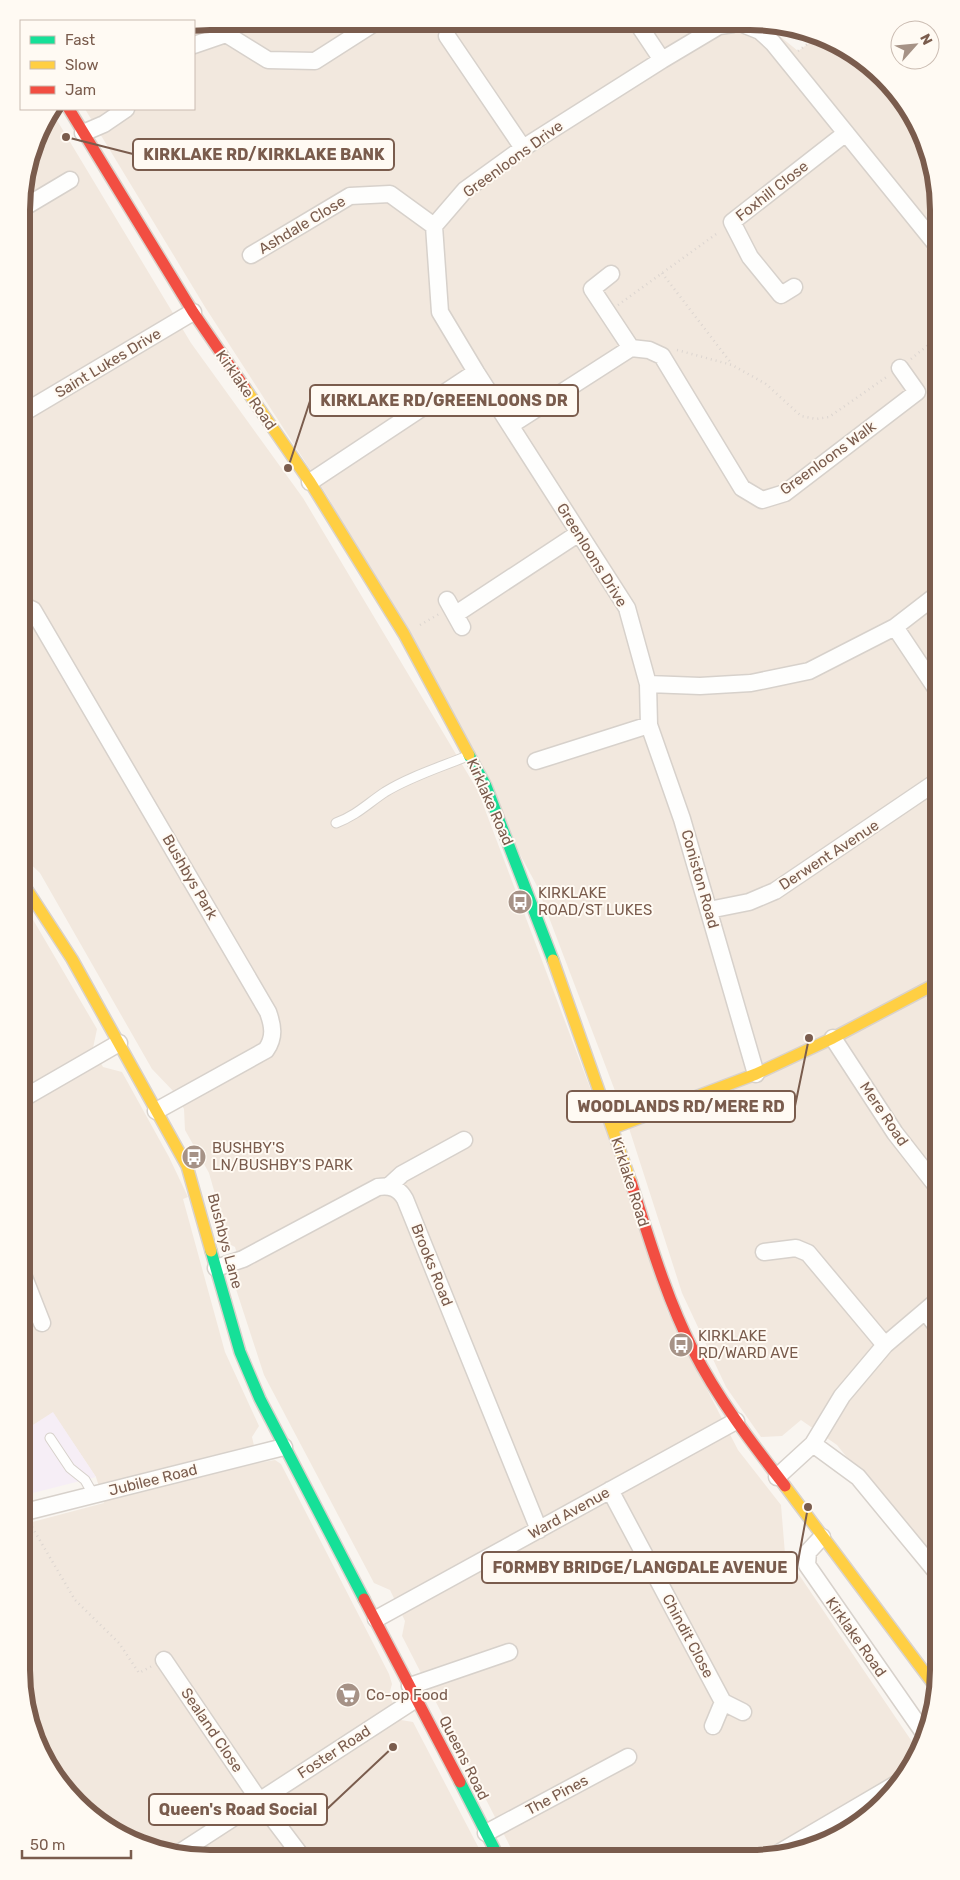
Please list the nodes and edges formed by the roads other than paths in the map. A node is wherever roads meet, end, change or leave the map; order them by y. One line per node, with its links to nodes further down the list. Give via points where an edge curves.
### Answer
1 (363, 30): 6 (street, via 315,61 268,60 226,34)
2 (642, 30): 7 (street)
3 (712, 30): 7 (street, Greenloons Drive)
4 (758, 30): 11 (street, via 787,60)
5 (446, 36): 12 (street)
6 (195, 45)
7 (662, 60): 12 (street, Greenloons Drive)
8 (70, 110): 10 (street, Kirklake Road)
9 (125, 110): 10 (street)
10 (83, 133): 20 (street, Kirklake Road)
11 (846, 133): 16 (street); 19 (street, Foxhill Close, via 732,222 750,257 781,295)
12 (523, 148): 15 (street, Greenloons Drive, via 466,190)
13 (70, 180): 14 (street)
14 (30, 204)
15 (434, 226): 17 (street, Ashdale Close, via 390,194 350,196); 23 (street, Greenloons Drive, via 440,312)
16 (930, 237)
17 (251, 255)
18 (612, 274): 21 (street, via 592,289)
19 (794, 286)
20 (193, 312): 24 (street, Saint Lukes Drive); 26 (street, Kirklake Road)
21 (630, 348): 22 (street, Greenloons Walk, via 649,350 662,356 742,488 762,500 785,493 916,392); 25 (street)
22 (900, 368)
23 (476, 372): 25 (street, Greenloons Drive); 26 (street)
24 (30, 409)
25 (511, 425): 27 (street, Greenloons Drive)
26 (310, 482): 35 (street, Kirklake Road, via 404,634)
27 (579, 533): 30 (street); 33 (street, Greenloons Drive, via 627,608)
28 (930, 600): 31 (street)
29 (30, 609): 46 (street, Bushbys Park, via 268,1012 273,1027 266,1050)
30 (454, 612)
31 (895, 627): 32 (street); 33 (street, via 809,671 780,678 700,686)
32 (930, 680)
33 (648, 684): 34 (street, Coniston Road)
34 (649, 725): 36 (street); 40 (street, Coniston Road)
35 (470, 755): 38 (lane, via 405,781 354,816); 47 (street, Kirklake Road, via 486,786 526,886)
36 (536, 760)
37 (930, 786): 40 (street, Derwent Avenue, via 775,891 749,902)
38 (336, 823)
39 (30, 895): 43 (street, Bushbys Lane, via 72,958)
40 (709, 910): 44 (street, Coniston Road)
41 (930, 986): 42 (street)
42 (833, 1038): 44 (street); 49 (street, Mere Road, via 895,1133)
43 (119, 1043): 45 (street); 46 (street, Bushbys Lane)
44 (756, 1074): 47 (street)
45 (30, 1094)
46 (156, 1111): 52 (street, Bushbys Lane, via 187,1166)
47 (612, 1128): 59 (street, Kirklake Road, via 667,1292 693,1351)
48 (464, 1140): 50 (street, via 402,1174)
49 (930, 1178)
50 (389, 1186): 52 (street, via 378,1186 243,1259); 67 (street, Brooks Road, via 399,1190 406,1200)
51 (764, 1252): 58 (street, via 796,1248 808,1254)
52 (216, 1268): 62 (street, Bushbys Lane, via 240,1352)
53 (30, 1292): 57 (street)
54 (930, 1307): 55 (street)
55 (925, 1311): 56 (street); 58 (street)
56 (930, 1318)
57 (42, 1323)
58 (885, 1345): 61 (street, via 842,1396)
59 (736, 1421): 63 (street, Kirklake Road); 64 (street, Ward Avenue)
60 (50, 1438): 65 (lane)
61 (813, 1444): 63 (street); 69 (street, via 858,1477)
62 (284, 1447): 65 (street, Jubilee Road); 70 (street, Bushbys Lane)
63 (777, 1477): 68 (street, Kirklake Road)
64 (610, 1490): 67 (street, Ward Avenue); 75 (street, Chindit Close)
65 (93, 1494): 66 (street, Jubilee Road)
66 (30, 1511)
67 (539, 1530): 70 (street, Ward Avenue)
68 (822, 1537): 73 (street, Kirklake Road); 78 (street, Kirklake Road, via 808,1552 807,1565)
69 (930, 1564)
70 (376, 1618): 74 (street, Queens Road)
71 (509, 1652): 74 (street, Foster Road)
72 (164, 1660): 81 (street, Sealand Close)
73 (930, 1680)
74 (413, 1693): 81 (street, Foster Road); 82 (street, Queens Road)
75 (723, 1702): 76 (street); 77 (street)
76 (743, 1712)
77 (713, 1726)
78 (920, 1728)
79 (628, 1758): 82 (street, The Pines)
80 (881, 1793): 83 (street)
81 (259, 1800): 84 (street, Foster Road); 85 (street, Sealand Close)
82 (486, 1833): 86 (street, Queens Road)
83 (792, 1845)
84 (187, 1848)
85 (297, 1850)
86 (495, 1850)

